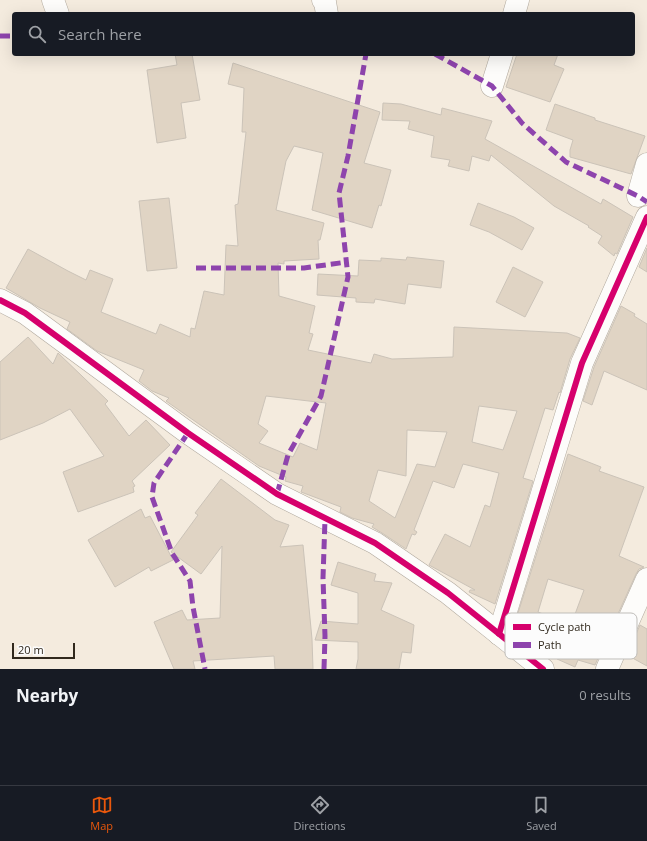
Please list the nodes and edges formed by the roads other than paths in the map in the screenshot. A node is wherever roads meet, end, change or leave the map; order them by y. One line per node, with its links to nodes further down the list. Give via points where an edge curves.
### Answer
1 (53, 0): 4 (street)
2 (323, 0): 5 (street)
3 (518, 0): 6 (street)
4 (57, 12)
5 (328, 12)
6 (515, 12)
7 (501, 56): 8 (street)
8 (492, 86)
9 (647, 164): 10 (street)
10 (638, 196)
11 (647, 217): 14 (street, via 582,363)
12 (0, 300): 17 (street, via 25,313 188,433 277,494 375,544 448,593)
13 (647, 579): 15 (street)
14 (505, 613)
15 (632, 613)
16 (505, 614): 17 (street)
17 (499, 634): 18 (street)
18 (505, 639)
19 (530, 659): 21 (street)
20 (612, 659): 22 (street)
21 (543, 669)
22 (608, 669)

